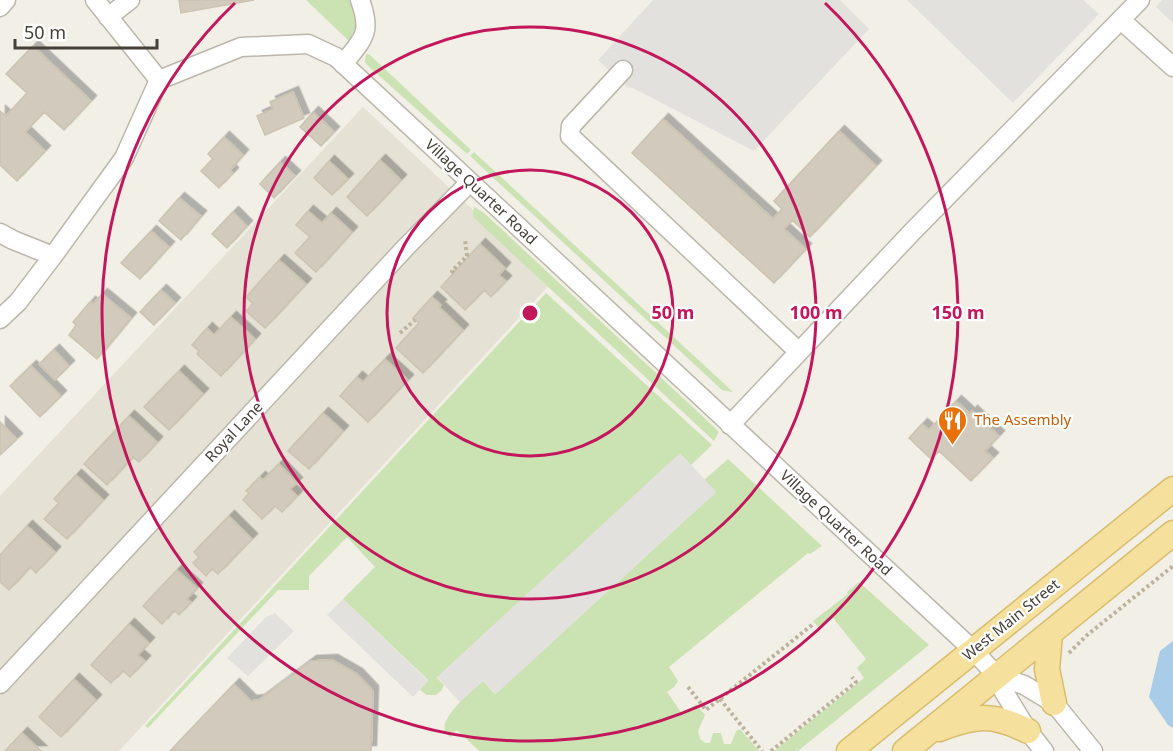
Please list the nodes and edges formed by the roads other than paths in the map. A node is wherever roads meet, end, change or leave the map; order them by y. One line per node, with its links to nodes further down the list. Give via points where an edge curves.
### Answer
1 (6, 0): 7 (street)
2 (95, 0): 8 (street)
3 (118, 0): 8 (street)
4 (130, 0): 8 (street)
5 (360, 0): 10 (street, via 367,26 360,43)
6 (1140, 0): 9 (street)
7 (0, 7)
8 (108, 16): 13 (street)
9 (1121, 20): 11 (street); 18 (street)
10 (343, 64): 13 (street, Village Quarter Road, via 308,44 241,47); 14 (street, Village Quarter Road)
11 (1173, 68)
12 (623, 70): 18 (street, via 571,126 570,136)
13 (159, 80): 16 (street, via 124,158)
14 (470, 182): 19 (street, Village Quarter Road); 25 (street, Royal Lane)
15 (0, 232): 16 (street)
16 (53, 256): 17 (street)
17 (0, 319)
18 (799, 352): 19 (street)
19 (730, 425): 23 (street, Village Quarter Road)
20 (1173, 489): 23 (main road, West Main Street)
21 (1173, 533): 22 (main road)
22 (1050, 634): 24 (main road); 26 (main road, via 1047,669)
23 (974, 650): 24 (street, Village Quarter Road); 29 (main road, West Main Street)
24 (997, 676): 26 (street, via 1024,685); 27 (street); 28 (main road)
25 (0, 684)
26 (1054, 703): 32 (street)
27 (1028, 731): 28 (main road, via 996,718 978,717); 31 (street)
28 (926, 734): 30 (main road)
29 (849, 751)
30 (905, 751)
31 (1044, 751)
32 (1093, 751)

